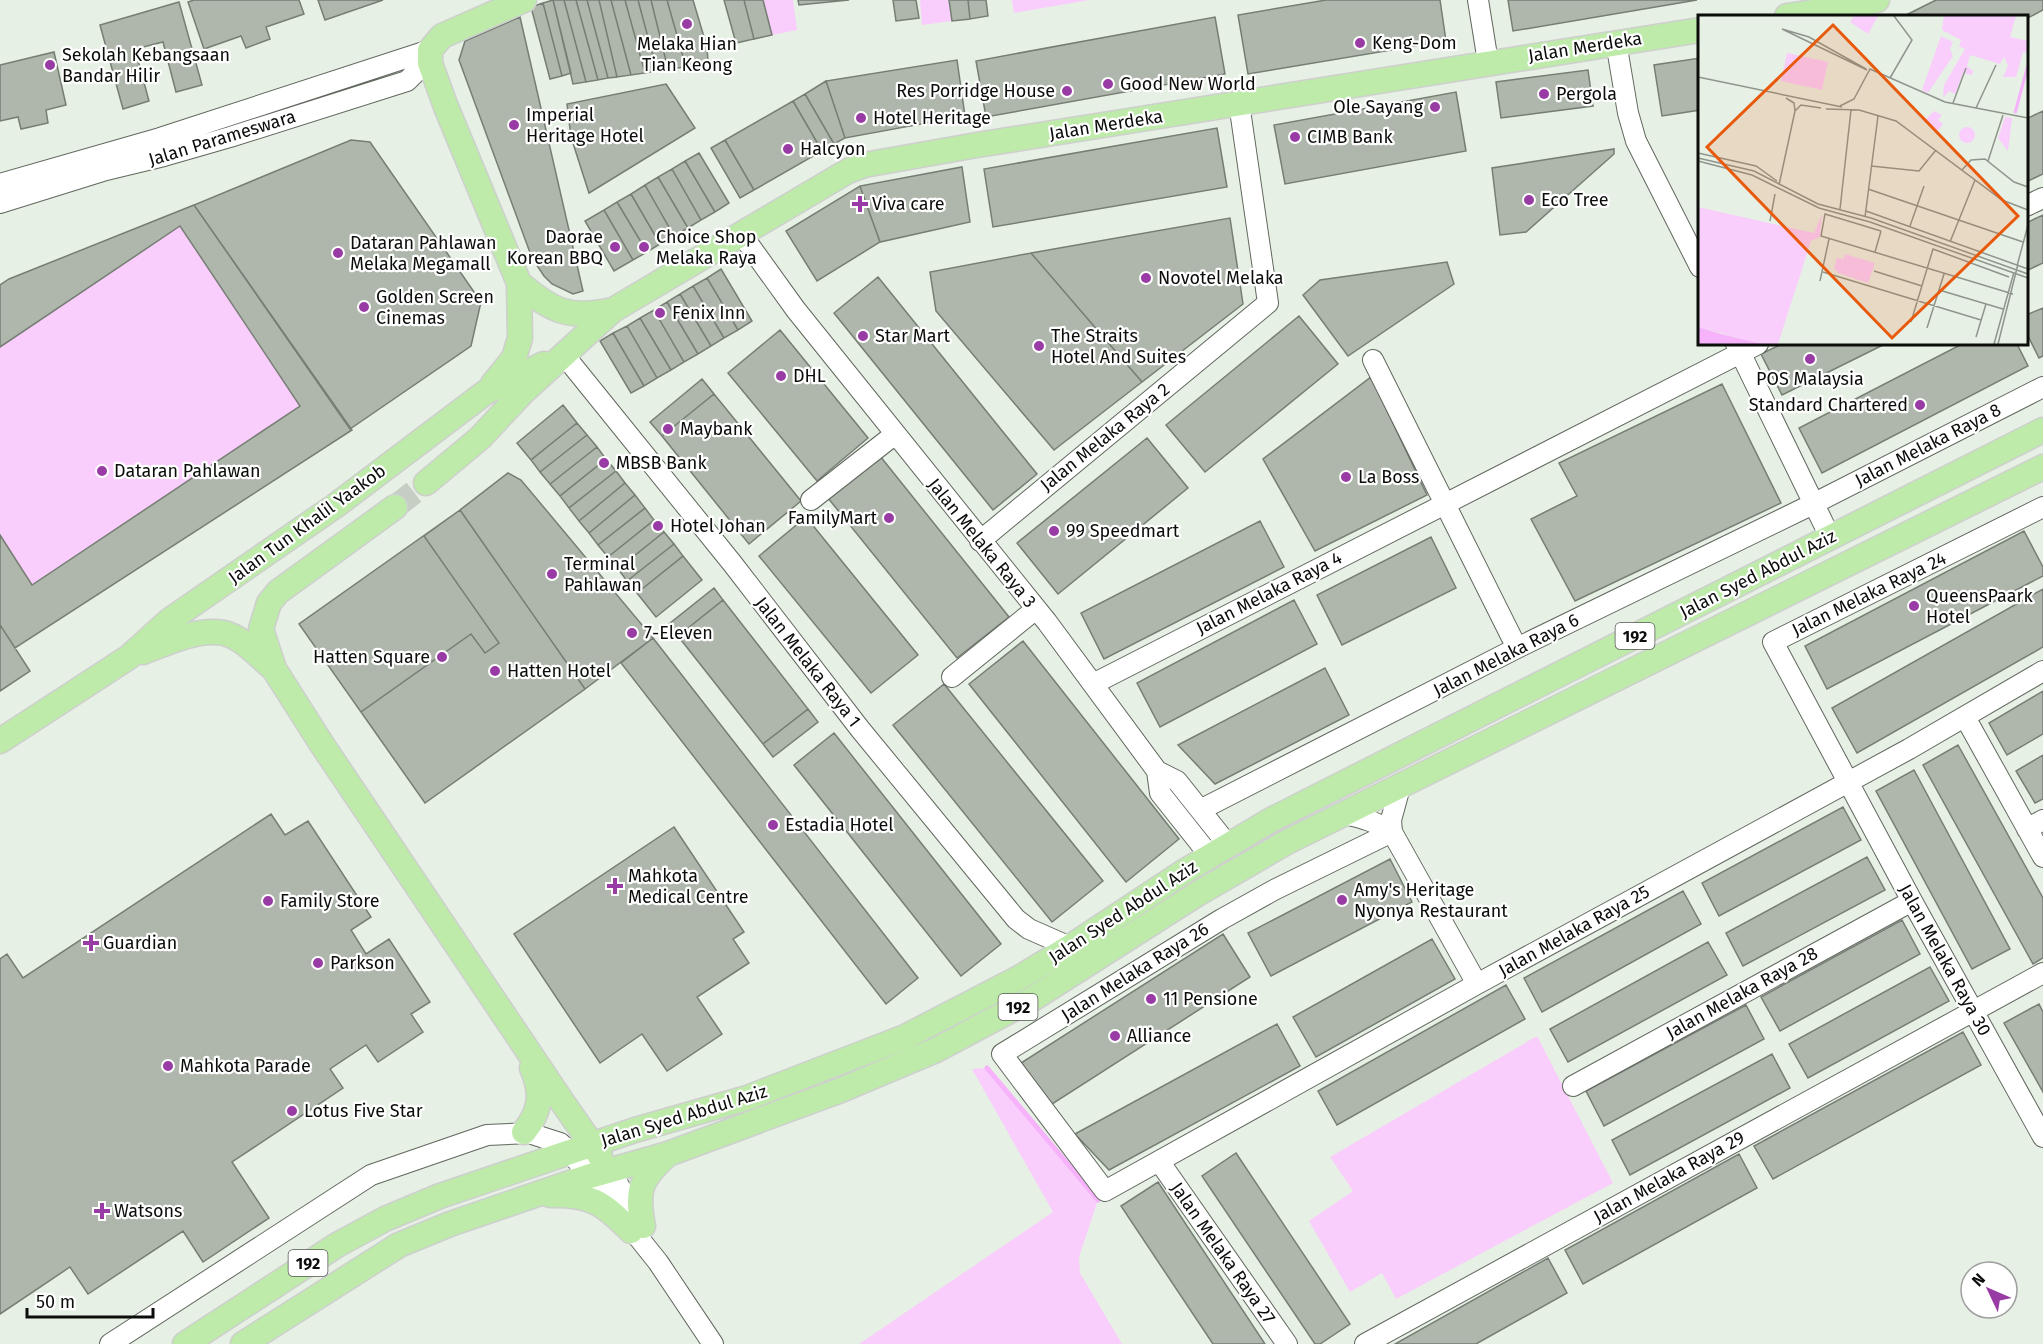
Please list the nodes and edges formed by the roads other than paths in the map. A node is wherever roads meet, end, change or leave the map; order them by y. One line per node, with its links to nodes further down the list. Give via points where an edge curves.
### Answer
1 (524, 0): 7 (main road, Jalan Parameswara, via 442,36)
2 (1478, 0): 8 (street)
3 (1877, 0): 4 (main road)
4 (1793, 15)
5 (1698, 30): 6 (main road, Jalan Merdeka)
6 (1616, 42): 8 (main road, Jalan Merdeka); 15 (street, via 1636,141)
7 (430, 50): 10 (street, Jalan Parameswara, via 160,138); 12 (street, Jalan Parameswara, via 407,81 230,137); 16 (main road, via 438,85)
8 (1488, 62): 9 (main road, Jalan Merdeka)
9 (1239, 103): 14 (main road, Jalan Merdeka, via 864,165); 33 (street, Jalan Melaka Raya 2, via 1268,303)
10 (0, 184)
11 (2043, 198): 13 (street)
12 (0, 202)
13 (2028, 205)
14 (742, 235): 17 (main road, Jalan Merdeka); 24 (street, Jalan Melaka Raya 3)
15 (1698, 263)
16 (519, 283): 17 (main road, via 555,310 586,315); 22 (main road, via 521,320 514,357)
17 (613, 310): 19 (main road, Jalan Merdeka)
18 (1745, 346): 28 (street, Jalan Melaka Raya 4); 29 (street)
19 (564, 355): 22 (main road); 25 (main road, via 487,432 435,476 450,458 450,449 435,438); 53 (street, Jalan Melaka Raya 1, via 1016,920)
20 (1373, 360): 28 (street)
21 (2043, 387): 29 (street, Jalan Melaka Raya 8)
22 (486, 392): 25 (main road, Jalan Tun Khalil Yaakob)
23 (2043, 430): 32 (main road, Jalan Syed Abdul Aziz / 192)
24 (894, 435): 27 (street); 33 (street, Jalan Melaka Raya 3)
25 (421, 441): 36 (main road, Jalan Tun Khalil Yaakob, via 326,513 170,621)
26 (2043, 467): 45 (main road, Jalan Syed Abdul Aziz / 192)
27 (810, 500)
28 (1446, 503): 35 (street); 40 (street, Jalan Melaka Raya 4)
29 (1814, 504): 32 (street); 35 (street, Jalan Melaka Raya 6)
30 (394, 507): 37 (main road, Jalan Tun Khalil Yaakob, via 295,578 269,603 261,629)
31 (2043, 507): 44 (street, Jalan Melaka Raya 24, via 1773,642)
32 (1830, 537): 50 (main road, Jalan Syed Abdul Aziz / 192, via 1299,805)
33 (980, 541): 34 (street, Jalan Melaka Raya 3)
34 (1036, 609): 39 (street); 40 (street, Jalan Melaka Raya 3)
35 (1517, 648): 46 (street, Jalan Melaka Raya 6)
36 (129, 657): 37 (main road, Jalan Tun Khalil Yaakob, via 184,637 225,633); 42 (main road, Jalan Tun Khalil Yaakob)
37 (274, 669): 57 (main road)
38 (2043, 671): 41 (street, Jalan Melaka Raya 25)
39 (952, 676)
40 (1093, 684): 43 (street, Jalan Melaka Raya 3)
41 (1965, 717): 44 (street, Jalan Melaka Raya 25); 48 (street)
42 (0, 741)
43 (1157, 771): 46 (street, Jalan Melaka Raya 3, via 1177,781); 50 (street, via 1160,793)
44 (1848, 782): 52 (street, Jalan Melaka Raya 30); 55 (street, Jalan Melaka Raya 25)
45 (1400, 787): 47 (main road, Jalan Syed Abdul Aziz / 192); 49 (street, via 1392,812)
46 (1200, 810): 50 (street, Jalan Melaka Raya 3)
47 (1345, 814): 49 (street); 65 (main road, Jalan Syed Abdul Aziz / 192, via 1231,873 1042,993 977,1029 898,1067)
48 (2035, 824): 51 (street)
49 (1392, 832): 55 (street); 68 (street, Jalan Melaka Raya 26, via 1222,919 1002,1054)
50 (1219, 851): 53 (main road, Jalan Syed Abdul Aziz / 192)
51 (2043, 857)
52 (1912, 901): 56 (street, Jalan Melaka Raya 30); 58 (street, Jalan Melaka Raya 28)
53 (1070, 947): 60 (main road, Jalan Syed Abdul Aziz / 192, via 905,1037 747,1098)
54 (2043, 973): 56 (street, Jalan Melaka Raya 29)
55 (1477, 984): 66 (street, Jalan Melaka Raya 25)
56 (1973, 1011): 62 (street, Jalan Melaka Raya 30); 76 (street, Jalan Melaka Raya 29)
57 (521, 1041): 59 (main road); 61 (main road, via 540,1097 535,1119)
58 (1573, 1086)
59 (563, 1103): 60 (main road, via 599,1126); 63 (main road)
60 (635, 1130): 63 (main road, Jalan Syed Abdul Aziz / 192)
61 (524, 1132): 64 (street, via 560,1143); 71 (street, via 487,1135 371,1175)
62 (2043, 1137)
63 (593, 1144): 64 (main road, Jalan Syed Abdul Aziz / 192); 67 (main road)
64 (570, 1152): 67 (street); 72 (main road, Jalan Syed Abdul Aziz / 192, via 440,1196 385,1220 320,1256)
65 (668, 1155): 67 (main road, Jalan Syed Abdul Aziz / 192); 70 (main road, via 652,1168 642,1185)
66 (1159, 1161): 68 (street, Jalan Melaka Raya 25); 75 (street, Jalan Melaka Raya 27)
67 (600, 1173): 69 (main road, Jalan Syed Abdul Aziz / 192); 70 (street)
68 (1105, 1191)
69 (532, 1196): 70 (main road, via 570,1194 590,1199); 73 (main road, Jalan Syed Abdul Aziz / 192, via 399,1245)
70 (637, 1229): 74 (street)
71 (110, 1344)
72 (185, 1344)
73 (243, 1344)
74 (712, 1344)
75 (1287, 1344)
76 (1365, 1344)

